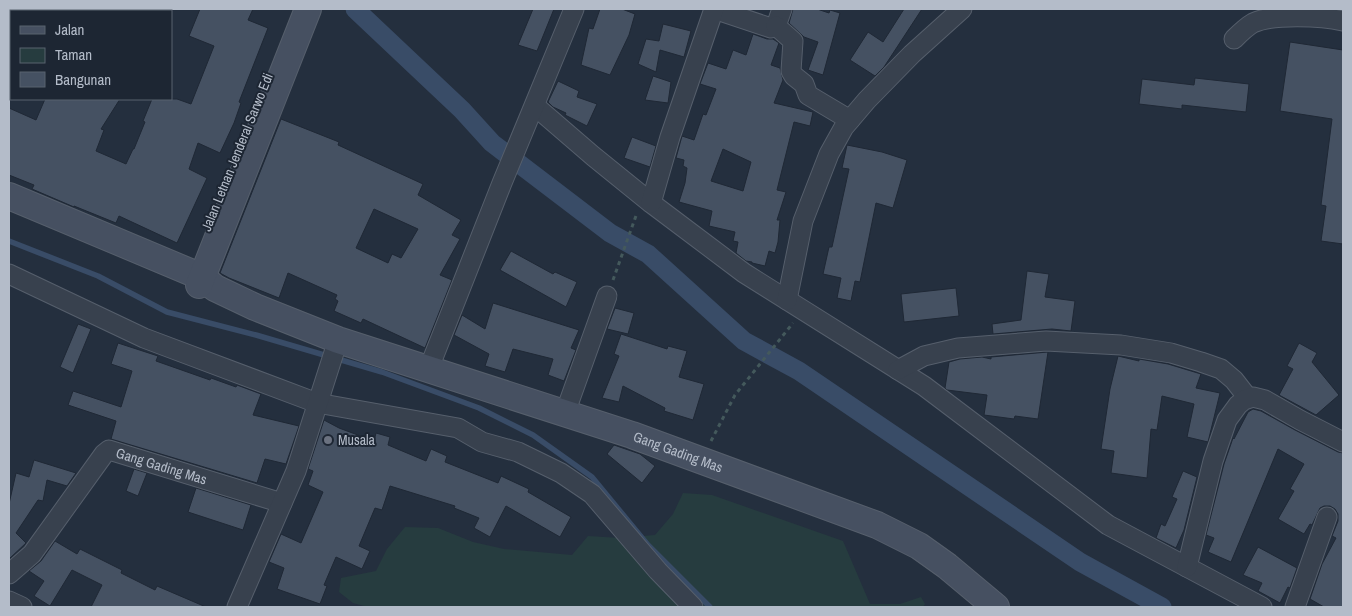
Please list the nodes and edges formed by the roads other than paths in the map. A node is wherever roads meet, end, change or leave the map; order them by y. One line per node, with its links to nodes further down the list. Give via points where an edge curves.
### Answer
1 (296, 9): 8 (main road)
2 (308, 9): 8 (main road)
3 (574, 9): 10 (street)
4 (714, 9): 6 (street, via 771,28); 14 (street)
5 (962, 9): 11 (street, via 912,54)
6 (779, 17): 11 (street, via 793,41 791,71 794,76 804,84 808,95)
7 (1343, 20): 9 (street, via 1299,17 1261,20)
8 (289, 39): 16 (main road, Jalan Letnan Jenderal Sarwo Edi)
9 (1234, 39)
10 (535, 106): 14 (street, via 593,156); 20 (street)
11 (850, 120): 18 (street, via 829,154 802,221)
12 (9, 196): 16 (main road)
13 (9, 208): 16 (main road)
14 (644, 208): 18 (street)
15 (9, 274): 23 (street, via 144,338)
16 (198, 280): 19 (main road, Gang Gading Mas)
17 (610, 289): 24 (street)
18 (787, 300): 21 (street)
19 (335, 349): 20 (main road, Gang Gading Mas); 23 (street)
20 (429, 368): 24 (main road, Gang Gading Mas)
21 (898, 370): 22 (street, via 924,356 958,348 1046,342 1120,345 1171,353 1221,370); 28 (street, via 924,386 1108,525)
22 (1248, 398): 25 (street, via 1265,400); 28 (street, via 1227,420 1213,461)
23 (318, 399): 26 (street, via 296,471); 33 (street, via 458,428 482,442 518,452 561,474 592,494)
24 (565, 413): 34 (main road, Gang Gading Mas, via 859,518 919,546)
25 (1343, 442)
26 (282, 503): 29 (street, Gang Gading Mas, via 108,450 32,554); 32 (street)
27 (1327, 517): 36 (street)
28 (1187, 567): 35 (street)
29 (9, 574)
30 (9, 601): 31 (street)
31 (22, 607)
32 (237, 607)
33 (693, 607)
34 (996, 607)
35 (1262, 607)
36 (1295, 607)

